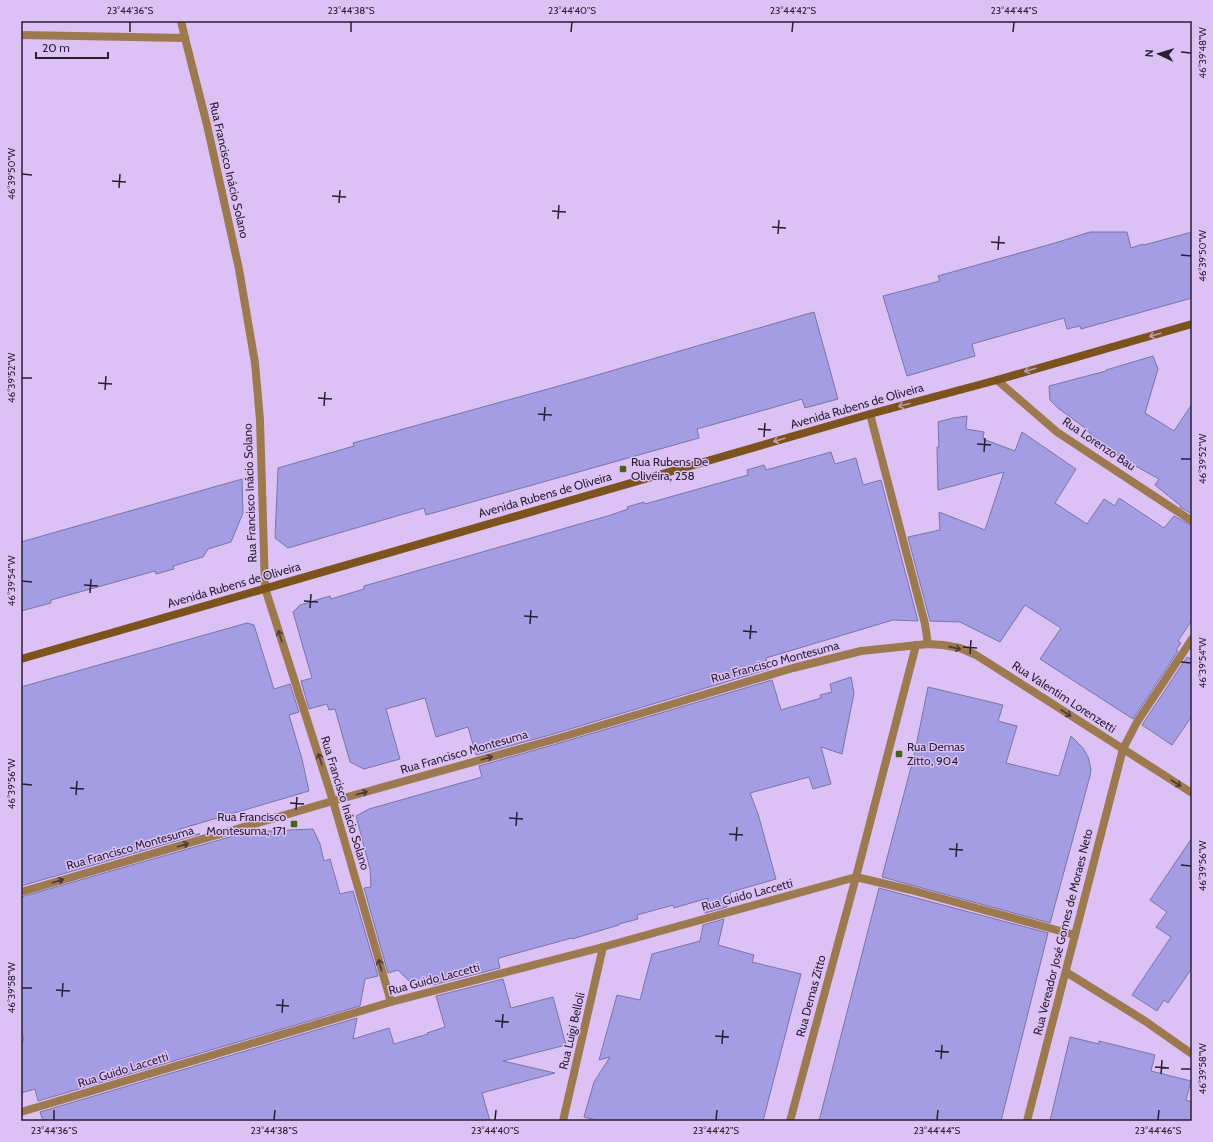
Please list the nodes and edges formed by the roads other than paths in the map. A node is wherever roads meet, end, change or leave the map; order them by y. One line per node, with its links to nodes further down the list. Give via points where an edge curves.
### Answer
1 (181, 21): 3 (street, Rua Francisco Inácio Solano)
2 (21, 35): 3 (street)
3 (185, 38): 8 (street, Rua Francisco Inácio Solano, via 237,261 255,363 260,420)
4 (1192, 324): 5 (main road, Avenida Rubens de Oliveira, one-way to 5)
5 (997, 380): 6 (main road, Avenida Rubens de Oliveira, one-way to 6); 7 (street, Rua Lorenzo Bau, via 1057,432)
6 (870, 414): 8 (main road, Avenida Rubens de Oliveira, one-way to 8); 10 (street)
7 (1192, 521)
8 (265, 588): 12 (main road, Avenida Rubens de Oliveira); 15 (street, Rua Francisco Inácio Solano, one-way to 8)
9 (1192, 639): 13 (street, Rua Vereador José Gomes de Moraes Neto, via 1137,722)
10 (928, 644): 11 (street, Rua Valentim Lorenzetti); 13 (street, Rua Valentim Lorenzetti, one-way to 13, via 960,648 976,655)
11 (916, 645): 15 (street, Rua Francisco Montesuma, one-way to 11, via 793,668 861,651); 16 (street, Rua Demas Zitto)
12 (21, 659)
13 (1123, 749): 14 (street, Rua Valentim Lorenzetti, one-way to 14); 18 (street, Rua Vereador José Gomes de Moraes Neto)
14 (1192, 793)
15 (333, 801): 17 (street, Rua Francisco Montesuma, one-way to 15); 21 (street, Rua Francisco Inácio Solano, one-way to 15)
16 (856, 877): 18 (street); 19 (street, Rua Guido Laccetti); 25 (street, Rua Demas Zitto)
17 (21, 892)
18 (1075, 935): 20 (street, Rua Vereador José Gomes de Moraes Neto)
19 (603, 947): 21 (street, Rua Guido Laccetti); 24 (street, Rua Luigi Belloli)
20 (1066, 972): 22 (street, via 1145,1021); 26 (street, Rua Vereador José Gomes de Moraes Neto)
21 (390, 1002): 23 (street, Rua Guido Laccetti)
22 (1192, 1054)
23 (21, 1112)
24 (563, 1121)
25 (790, 1121)
26 (1027, 1121)

